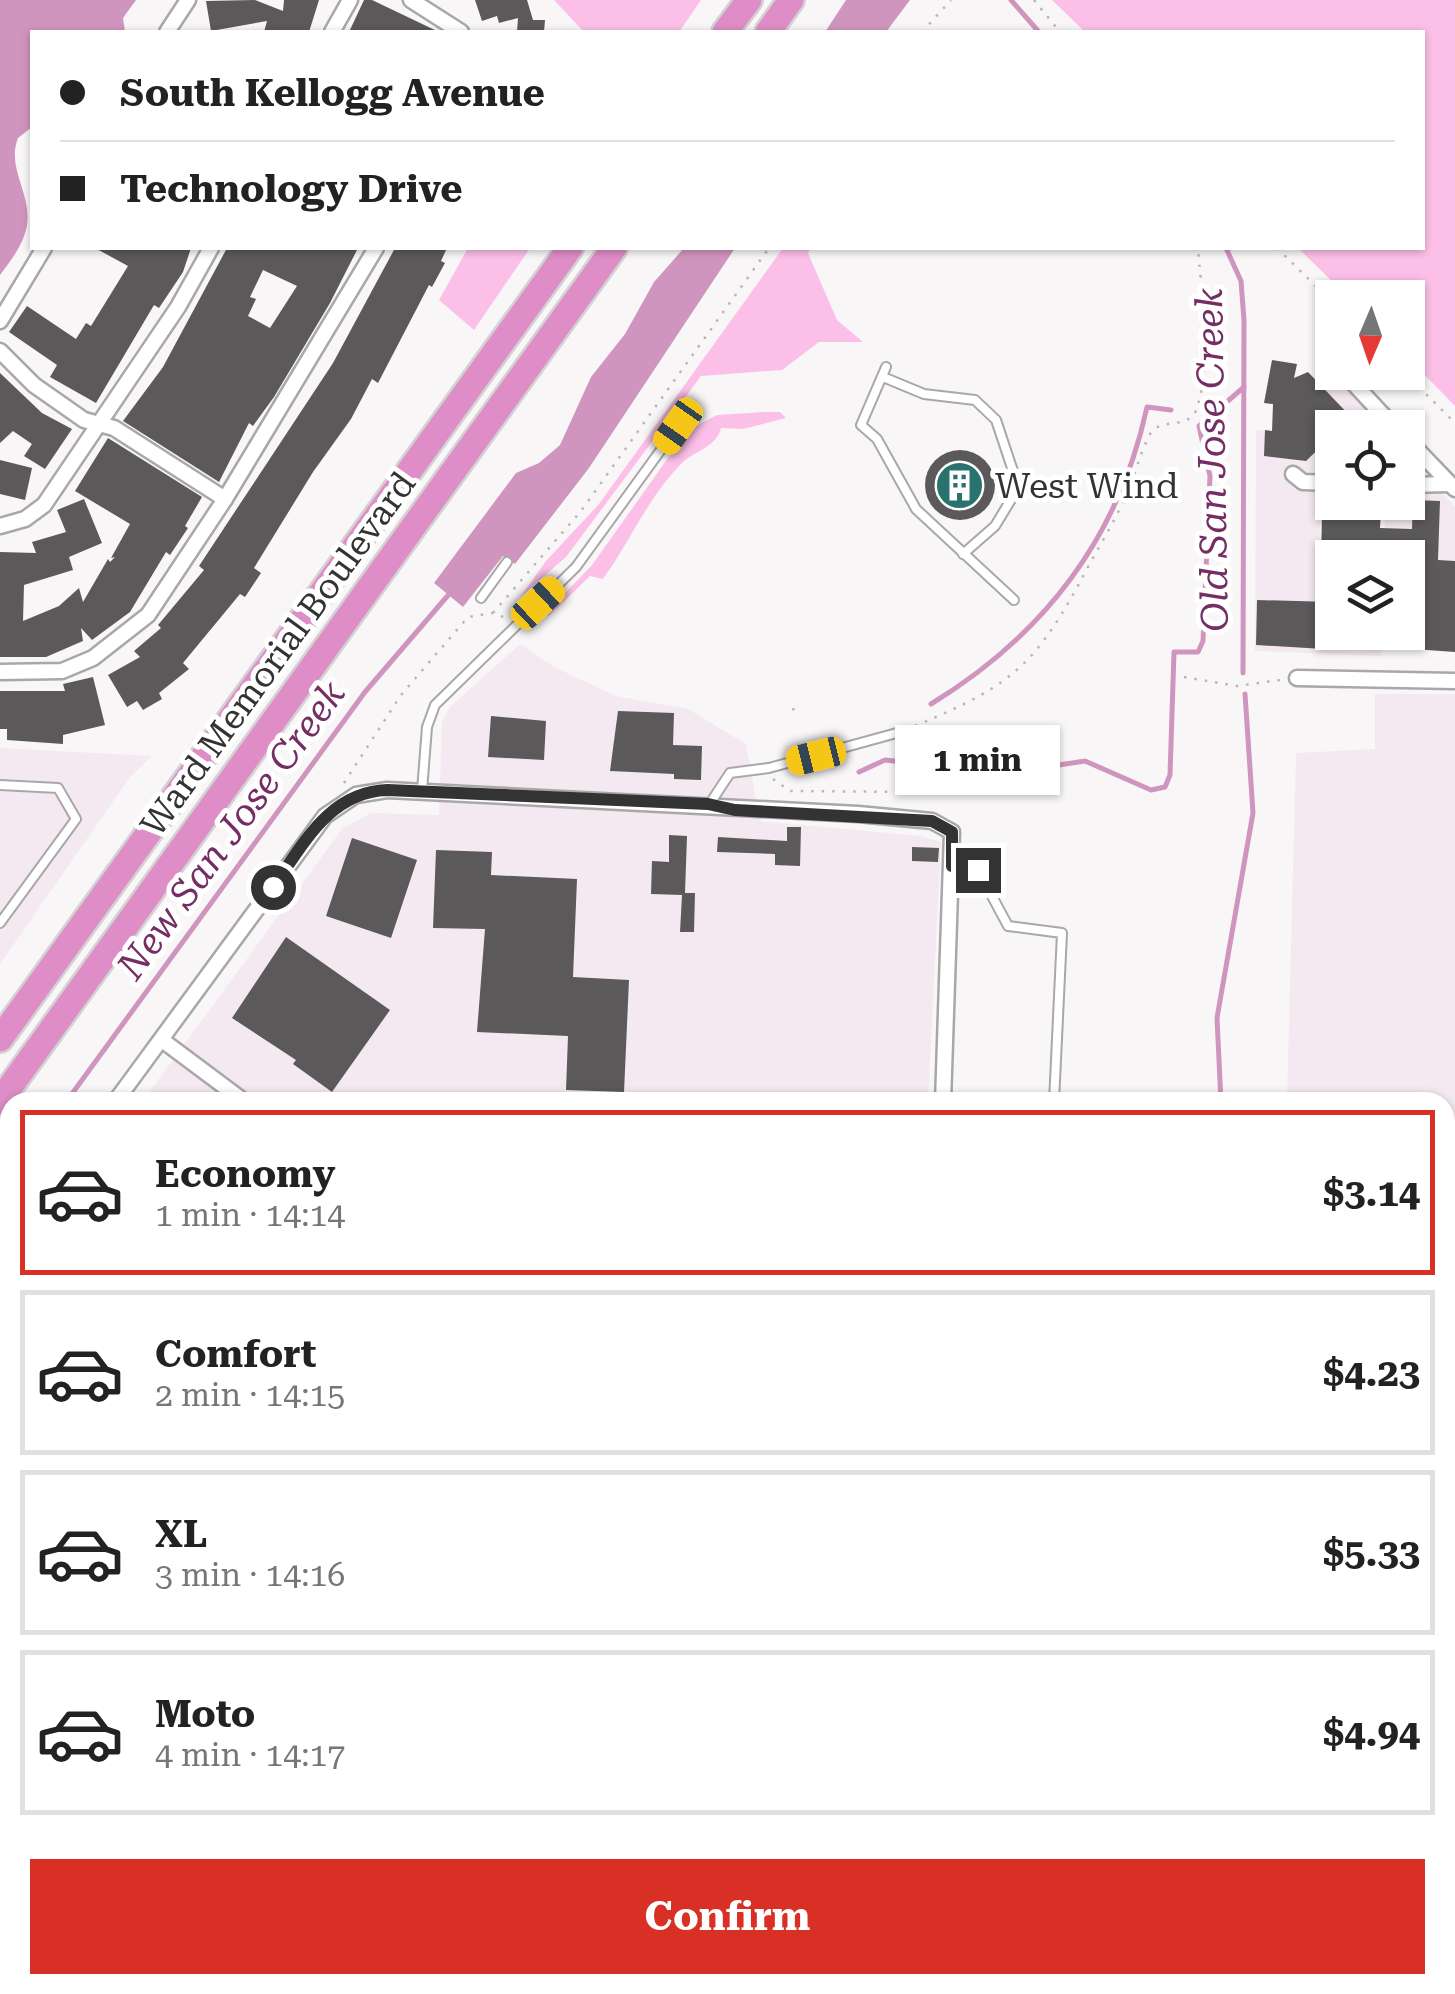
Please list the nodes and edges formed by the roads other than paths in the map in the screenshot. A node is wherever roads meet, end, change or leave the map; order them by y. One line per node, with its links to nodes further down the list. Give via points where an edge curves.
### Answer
1 (188, 0): 6 (street)
2 (350, 0): 7 (street)
3 (410, 0): 8 (street)
4 (749, 0): 9 (highway)
5 (792, 0): 10 (highway)
6 (168, 30)
7 (333, 30)
8 (458, 30)
9 (727, 30)
10 (770, 30)
11 (43, 250): 16 (street)
12 (210, 250): 23 (street)
13 (375, 250): 29 (street)
14 (569, 250): 44 (highway, Ward Memorial Boulevard)
15 (613, 250): 46 (highway, Ward Memorial Boulevard)
16 (0, 320)
17 (0, 351): 23 (street, via 34,386)
18 (886, 367): 19 (lane)
19 (883, 377): 31 (lane, via 861,425 877,440 916,509); 31 (lane, via 924,394 975,400 996,420 1014,493 995,526)
20 (1360, 390): 21 (street)
21 (1379, 410)
22 (684, 418): 40 (lane, via 576,567 436,705 427,727)
23 (101, 424): 29 (street); 30 (street, via 44,505)
24 (1425, 458): 28 (street)
25 (1292, 474): 26 (street)
26 (1315, 482)
27 (1425, 486): 28 (street)
28 (1453, 487)
29 (225, 499): 35 (street, via 129,634 62,671)
30 (0, 526)
31 (963, 554): 34 (lane)
32 (507, 562): 33 (lane)
33 (481, 598)
34 (1014, 600)
35 (0, 672)
36 (1296, 678): 37 (street)
37 (1455, 681)
38 (904, 731): 41 (lane, via 730,774)
39 (0, 785): 43 (lane, via 58,788 76,818)
40 (422, 791): 41 (street); 45 (street, via 368,791 348,798 317,827)
41 (708, 804): 42 (street, via 932,821 952,832)
42 (952, 866): 49 (street); 50 (lane, via 978,870 1008,926 1062,933)
43 (0, 923)
44 (0, 1039)
45 (162, 1040): 47 (street); 48 (street)
46 (7, 1092)
47 (123, 1092)
48 (232, 1092)
49 (943, 1092)
50 (1054, 1092)

